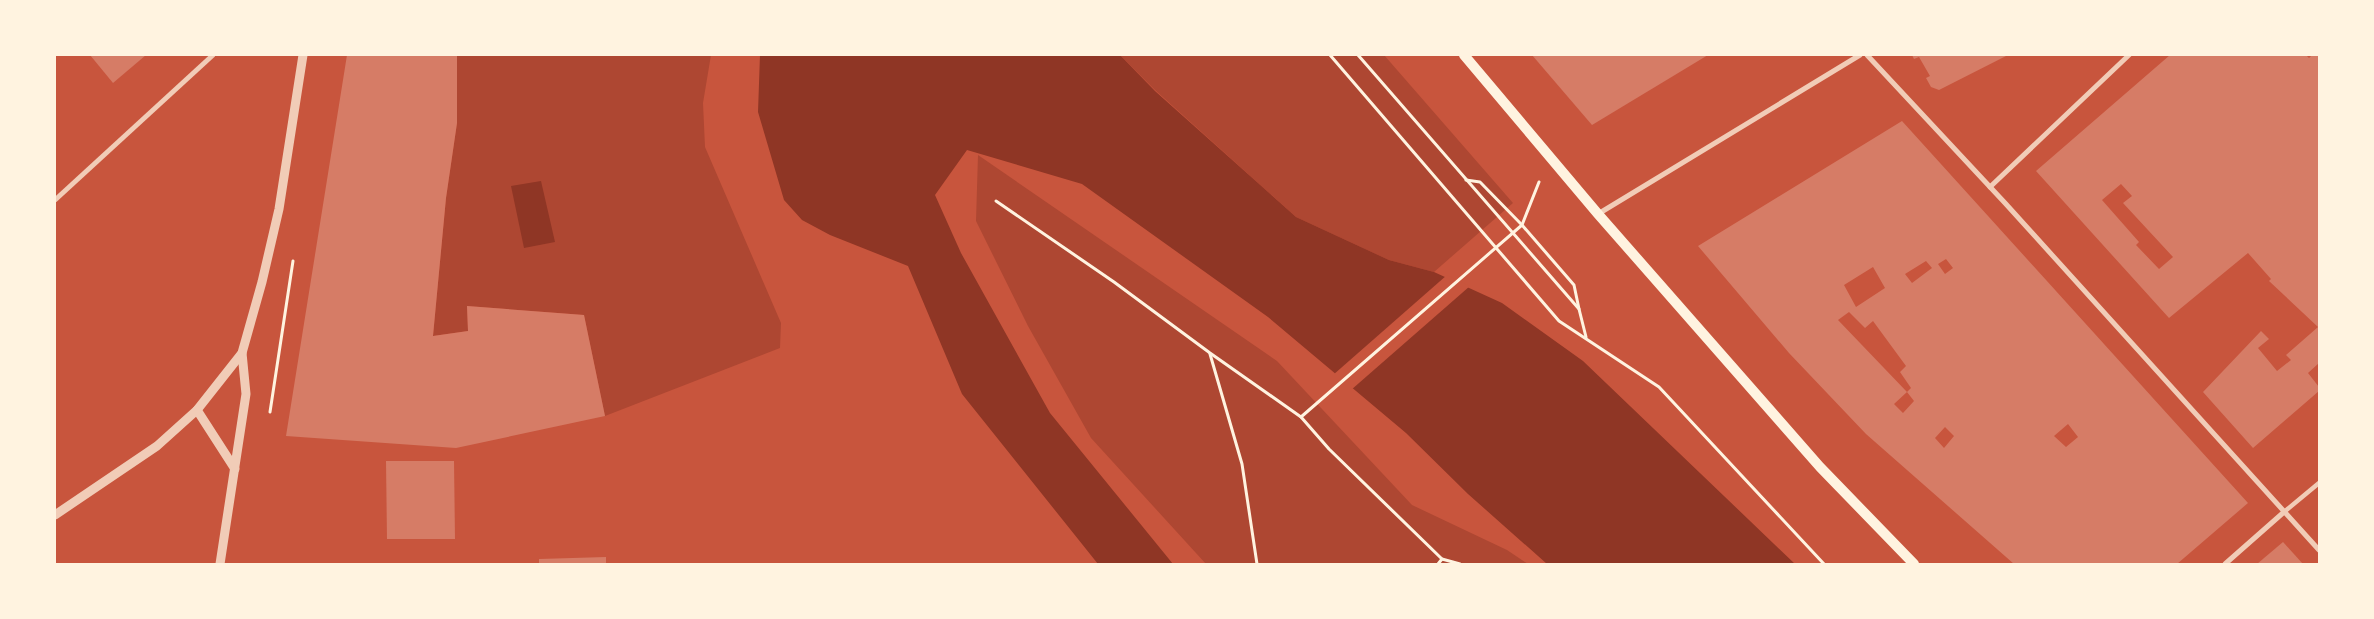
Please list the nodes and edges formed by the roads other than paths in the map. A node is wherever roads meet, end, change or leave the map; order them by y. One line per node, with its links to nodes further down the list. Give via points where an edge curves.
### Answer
1 (212, 55): 8 (street)
2 (303, 55): 10 (street, via 276,226)
3 (1464, 55): 9 (main road)
4 (1860, 55): 9 (street)
5 (1867, 55): 7 (street)
6 (2129, 55): 7 (street)
7 (1990, 187): 14 (street)
8 (55, 200)
9 (1598, 214): 18 (main road, via 1820,467)
10 (242, 353): 11 (street); 12 (street, via 246,394)
11 (197, 410): 12 (street); 15 (street, via 157,446)
12 (234, 469): 17 (street)
13 (2319, 483): 14 (street)
14 (2284, 512): 16 (street); 19 (street)
15 (55, 515)
16 (2319, 550)
17 (220, 564)
18 (1914, 564)
19 (2225, 564)

